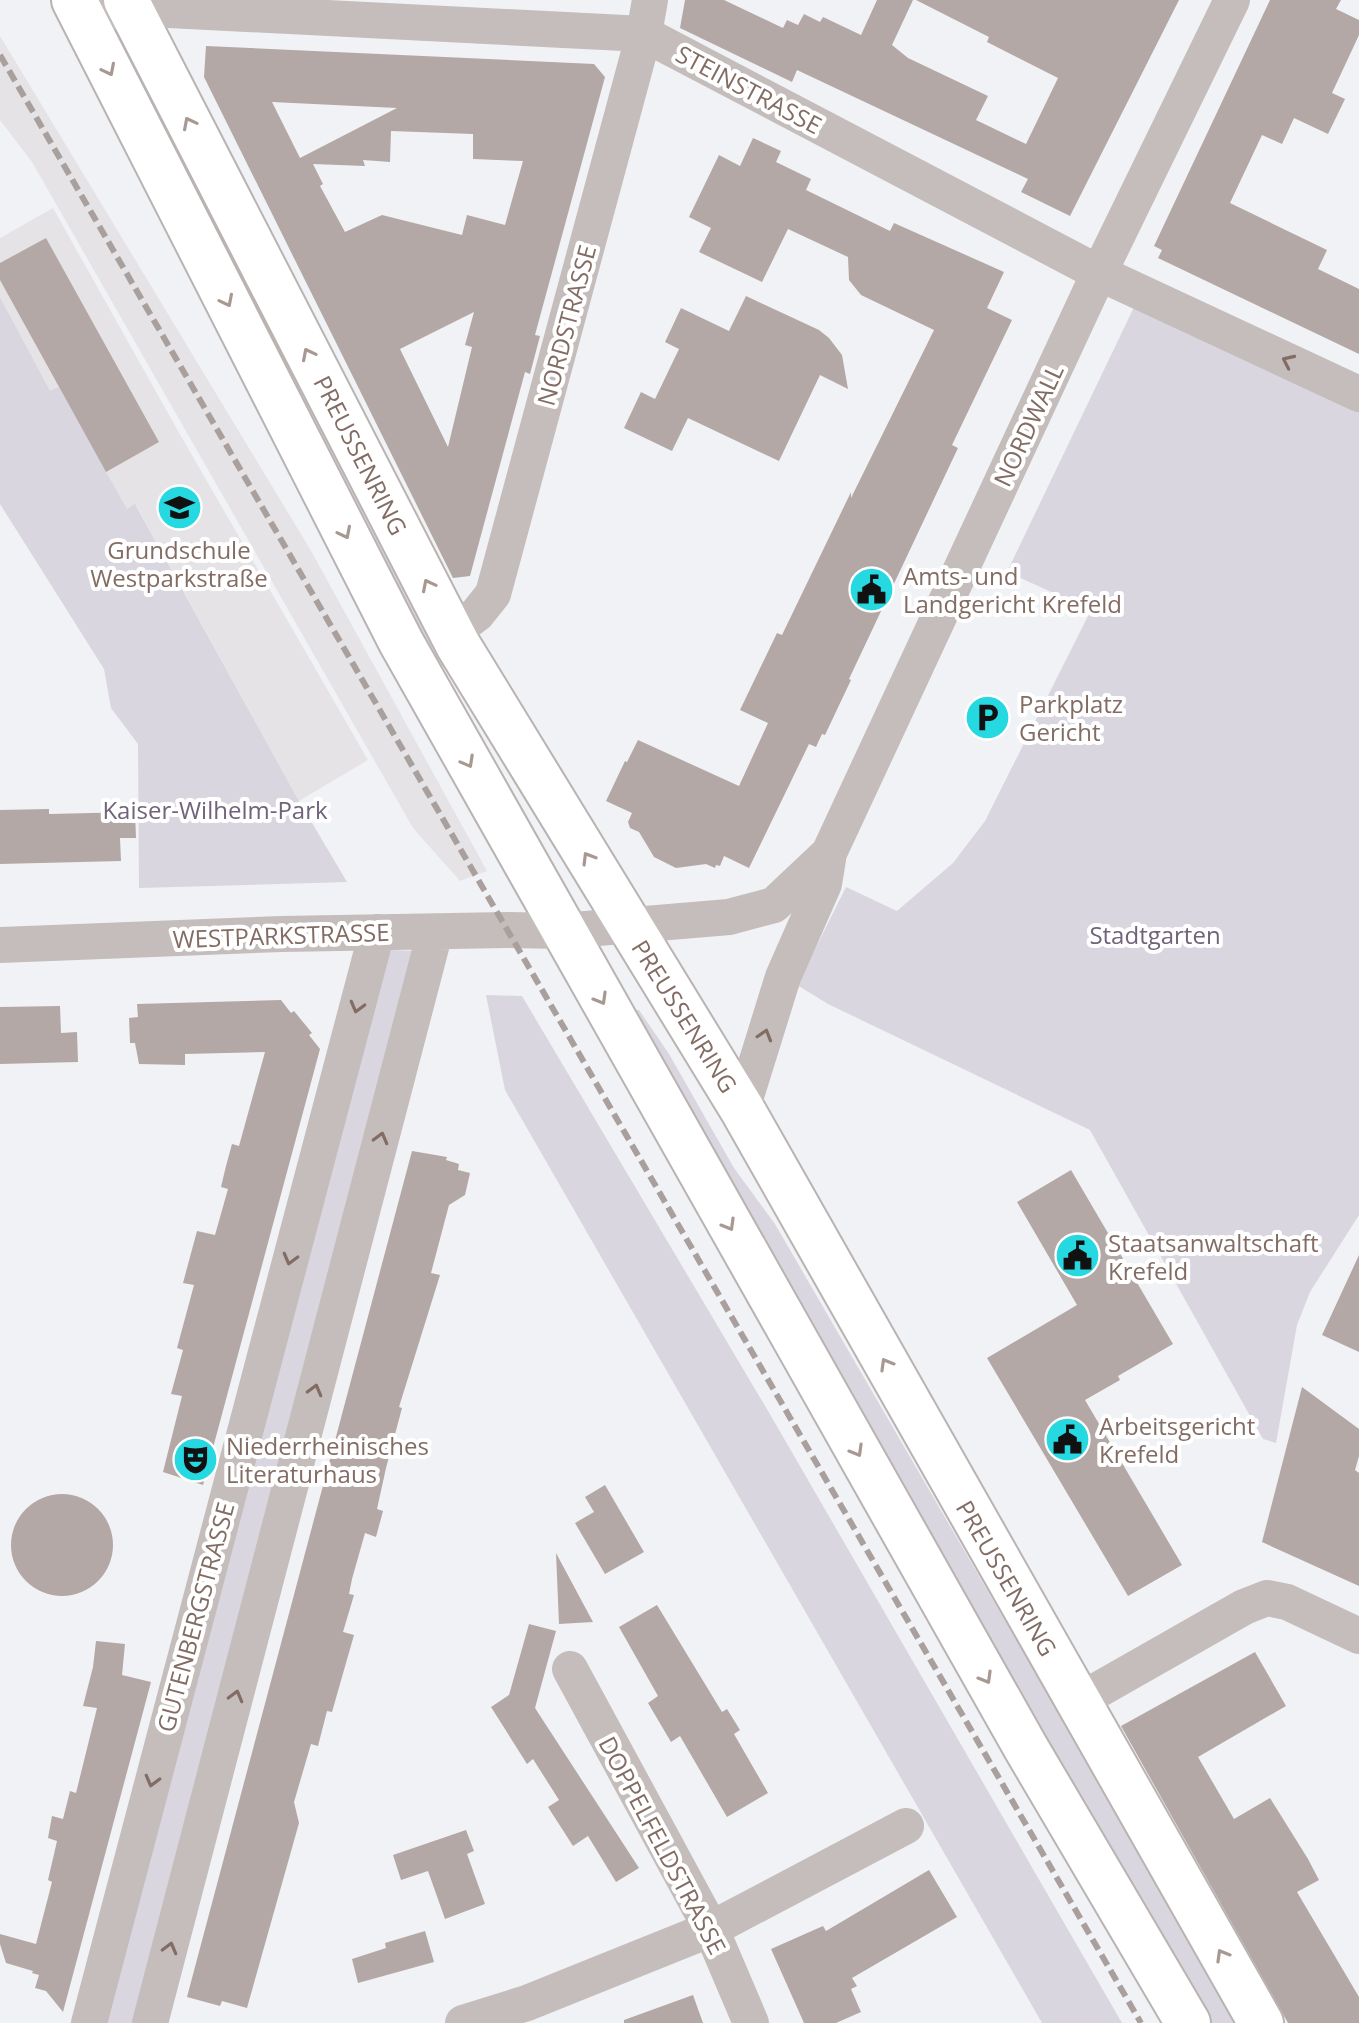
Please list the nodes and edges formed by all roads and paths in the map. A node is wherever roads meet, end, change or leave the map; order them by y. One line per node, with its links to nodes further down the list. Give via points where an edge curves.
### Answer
1 (1232, 0): 5 (street, NORDWALL)
2 (128, 4): 3 (street, STEINSTRASSE); 4 (street, STEINSTRASSE); 7 (main road, PREUSSENRING, one-way to 2)
3 (78, 9): 10 (main road, PREUSSENRING, one-way to 10, via 401,642)
4 (647, 17): 5 (street, STEINSTRASSE); 7 (street, NORDSTRASSE, via 493,594)
5 (1099, 273): 6 (street, STEINSTRASSE, one-way to 5); 8 (street, NORDWALL)
6 (1359, 394)
7 (452, 633): 9 (main road, PREUSSENRING, one-way to 7)
8 (829, 853): 9 (street, NORDWALL, via 774,905 729,917); 14 (street, NORDWALL, one-way to 8, via 783,977 824,884)
9 (628, 924): 10 (street, NORDWALL); 14 (main road, PREUSSENRING)
10 (562, 931): 12 (street, WESTPARKSTRASSE); 24 (main road, PREUSSENRING, one-way to 24)
11 (377, 932): 12 (street, WESTPARKSTRASSE); 13 (street, WESTPARKSTRASSE); 20 (street, GUTENBERGSTRASSE, one-way to 20)
12 (435, 932): 21 (street, one-way to 12)
13 (0, 945)
14 (742, 1109): 17 (main road, PREUSSENRING, one-way to 14)
15 (1359, 1636): 17 (street, via 1267,1598)
16 (570, 1669): 19 (street, DOPPELFELDSTRASSE)
17 (1077, 1702): 25 (main road, PREUSSENRING, one-way to 17)
18 (906, 1826): 19 (street)
19 (711, 1929): 22 (street); 23 (street, DOPPELFELDSTRASSE)
20 (89, 2023)
21 (150, 2023)
22 (463, 2023)
23 (751, 2023)
24 (1188, 2023)
25 (1261, 2023)

